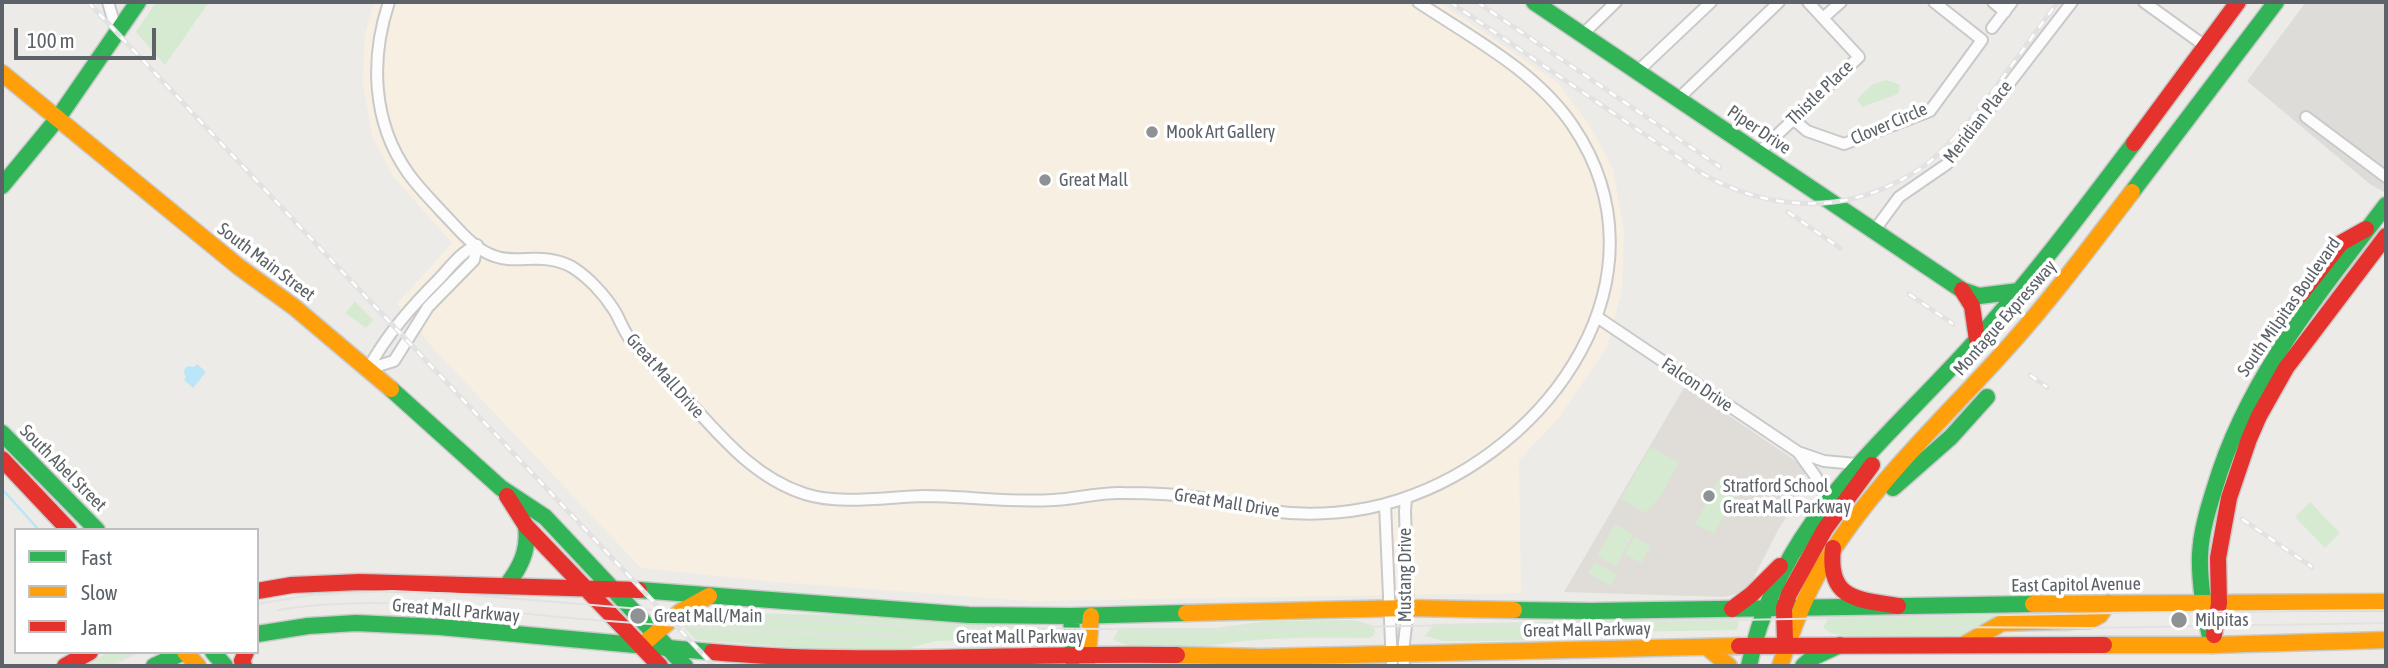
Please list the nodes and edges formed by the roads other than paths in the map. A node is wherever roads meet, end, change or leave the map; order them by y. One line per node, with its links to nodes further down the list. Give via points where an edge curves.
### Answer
1 (108, 2): 21 (street)
2 (389, 2): 37 (street, Great Mall Drive, via 376,71 387,133 412,179)
3 (1418, 2): 41 (street, Great Mall Drive, via 1539,87 1582,141 1603,191 1610,235 1609,270)
4 (1534, 2): 22 (main road, Piper Drive)
5 (1616, 2): 22 (street)
6 (1711, 2): 24 (street)
7 (1779, 2): 26 (street)
8 (1808, 2): 19 (street, Thistle Place)
9 (1841, 2): 19 (street)
10 (1934, 2): 29 (street, Clover Circle, via 1982,40 1930,111 1844,144 1807,131)
11 (1993, 2): 18 (street)
12 (2012, 2): 18 (street)
13 (2072, 2): 35 (street, Meridian Place, via 1947,164 1899,197)
14 (2144, 2): 23 (street)
15 (2238, 2): 23 (main road, Montague Expressway)
16 (2276, 2): 54 (main road, Montague Expressway, via 2045,306)
17 (136, 3): 21 (main road)
18 (2005, 12): 20 (street)
19 (1823, 18): 29 (street, Thistle Place, via 1859,57)
20 (1992, 28)
21 (117, 33): 28 (main road)
22 (1583, 34): 24 (main road, Piper Drive)
23 (2205, 46): 39 (main road, Montague Expressway)
24 (1638, 71): 26 (main road, Piper Drive)
25 (2, 73): 28 (main road, South Main Street)
26 (1678, 99): 30 (main road, Piper Drive)
27 (2306, 117): 31 (street)
28 (58, 118): 32 (main road); 43 (main road, South Main Street)
29 (1793, 119): 30 (street, Thistle Place)
30 (1758, 153): 35 (main road, Piper Drive)
31 (2386, 177)
32 (2, 187)
33 (2386, 205): 34 (main road, South Milpitas Boulevard)
34 (2371, 226): 40 (main road, via 2341,243); 67 (main road, South Milpitas Boulevard, via 2276,354 2241,413 2206,523 2200,557)
35 (1874, 231): 38 (main road, Piper Drive)
36 (2386, 236): 68 (main road, South Milpitas Boulevard, via 2286,368 2259,416 2229,498 2218,558)
37 (477, 245): 43 (street, via 466,250 412,307); 43 (street, via 474,260 428,307 394,361); 53 (street, Great Mall Drive, via 496,257 551,259 579,272 611,305 634,345 727,443 768,475 810,496 1051,500 1099,493 1154,493 1313,514)
38 (1962, 290): 39 (main road, Piper Drive, via 1979,296); 42 (main road, via 1972,306)
39 (2019, 291): 42 (main road, Montague Expressway)
40 (2300, 295)
41 (1597, 317): 47 (street, Falcon Drive); 51 (street, Great Mall Drive, via 1567,374 1517,433 1462,473)
42 (1977, 340): 45 (main road, Montague Expressway)
43 (368, 369): 50 (main road, South Main Street)
44 (1987, 397): 54 (main road, via 1951,437)
45 (1894, 424): 49 (main road, Montague Expressway); 74 (main road, via 1883,453 1825,529)
46 (2, 433): 57 (main road, South Abel Street)
47 (1798, 452): 49 (street, Falcon Drive, via 1824,461); 52 (street, Falcon Drive)
48 (2, 458): 56 (main road, South Abel Street)
49 (1856, 464): 52 (main road, Montague Expressway)
50 (501, 488): 55 (main road, South Main Street); 62 (main road, South Main Street, via 545,517)
51 (1406, 498): 53 (street, Great Mall Drive); 72 (street, Mustang Drive)
52 (1826, 500): 59 (main road, Montague Expressway)
53 (1385, 505): 71 (street, Mustang Drive)
54 (1850, 525): 58 (main road, Montague Expressway)
55 (526, 526): 60 (main road, via 526,559); 61 (main road, South Main Street)
56 (66, 528)
57 (95, 528)
58 (1833, 546): 69 (main road, via 1833,578 1843,591); 70 (main road, Montague Expressway)
59 (1788, 558): 73 (main road, Montague Expressway); 75 (main road)
60 (507, 585): 61 (main road, Great Mall Parkway); 63 (main road, Great Mall Parkway, via 360,582)
61 (585, 588): 62 (main road, Great Mall Parkway); 87 (main road, South Main Street)
62 (613, 588): 64 (main road, Great Mall Parkway); 79 (main road, South Main Street)
63 (259, 591)
64 (709, 596): 76 (main road, Great Mall Parkway, via 969,615); 79 (main road)
65 (2386, 602): 68 (main road, East Capitol Avenue)
66 (2108, 603): 67 (main road, East Capitol Avenue); 69 (main road, East Capitol Avenue); 83 (main road, via 2097,619 2002,623)
67 (2202, 603): 68 (main road, East Capitol Avenue); 86 (main road, South Milpitas Boulevard)
68 (2219, 603): 86 (main road, South Milpitas Boulevard)
69 (1898, 606): 70 (main road, East Capitol Avenue)
70 (1802, 607): 74 (main road, East Capitol Avenue); 84 (main road, Montague Expressway)
71 (1389, 608): 72 (main road, Great Mall Parkway); 77 (main road, Great Mall Parkway); 94 (street, Mustang Drive)
72 (1408, 608): 75 (main road, Great Mall Parkway); 94 (street, Mustang Drive)
73 (1765, 608): 74 (main road, East Capitol Avenue); 75 (main road, Great Mall Parkway); 88 (main road, Montague Expressway)
74 (1784, 608): 84 (main road)
75 (1732, 609)
76 (1071, 616): 77 (main road, Great Mall Parkway); 95 (main road)
77 (1091, 616): 95 (main road)
78 (275, 630): 80 (main road, Great Mall Parkway); 81 (main road); 87 (main road, Great Mall Parkway, via 356,623 415,625)
79 (656, 633): 87 (main road); 90 (main road, South Main Street)
80 (259, 634)
81 (259, 639)
82 (2386, 640): 86 (main road)
83 (1965, 644): 85 (main road); 86 (main road)
84 (1785, 645): 85 (main road); 88 (main road, Great Mall Parkway); 103 (main road, Montague Expressway)
85 (1840, 645): 104 (main road)
86 (2212, 645)
87 (641, 646): 90 (main road, Great Mall Parkway); 98 (main road, South Main Street)
88 (1752, 647): 89 (main road, Great Mall Parkway); 102 (main road, Montague Expressway)
89 (1708, 648): 94 (main road, Great Mall Parkway); 101 (main road)
90 (671, 649): 93 (main road, Great Mall Parkway); 99 (main road, South Main Street)
91 (86, 654): 96 (main road)
92 (180, 654): 97 (main road)
93 (757, 656): 95 (main road, Great Mall Parkway); 100 (main road)
94 (1398, 659): 95 (main road, Great Mall Parkway)
95 (1080, 661)
96 (65, 666)
97 (154, 666)
98 (660, 666)
99 (685, 666)
100 (742, 666)
101 (1729, 666)
102 (1749, 666)
103 (1780, 666)
104 (1803, 666)

